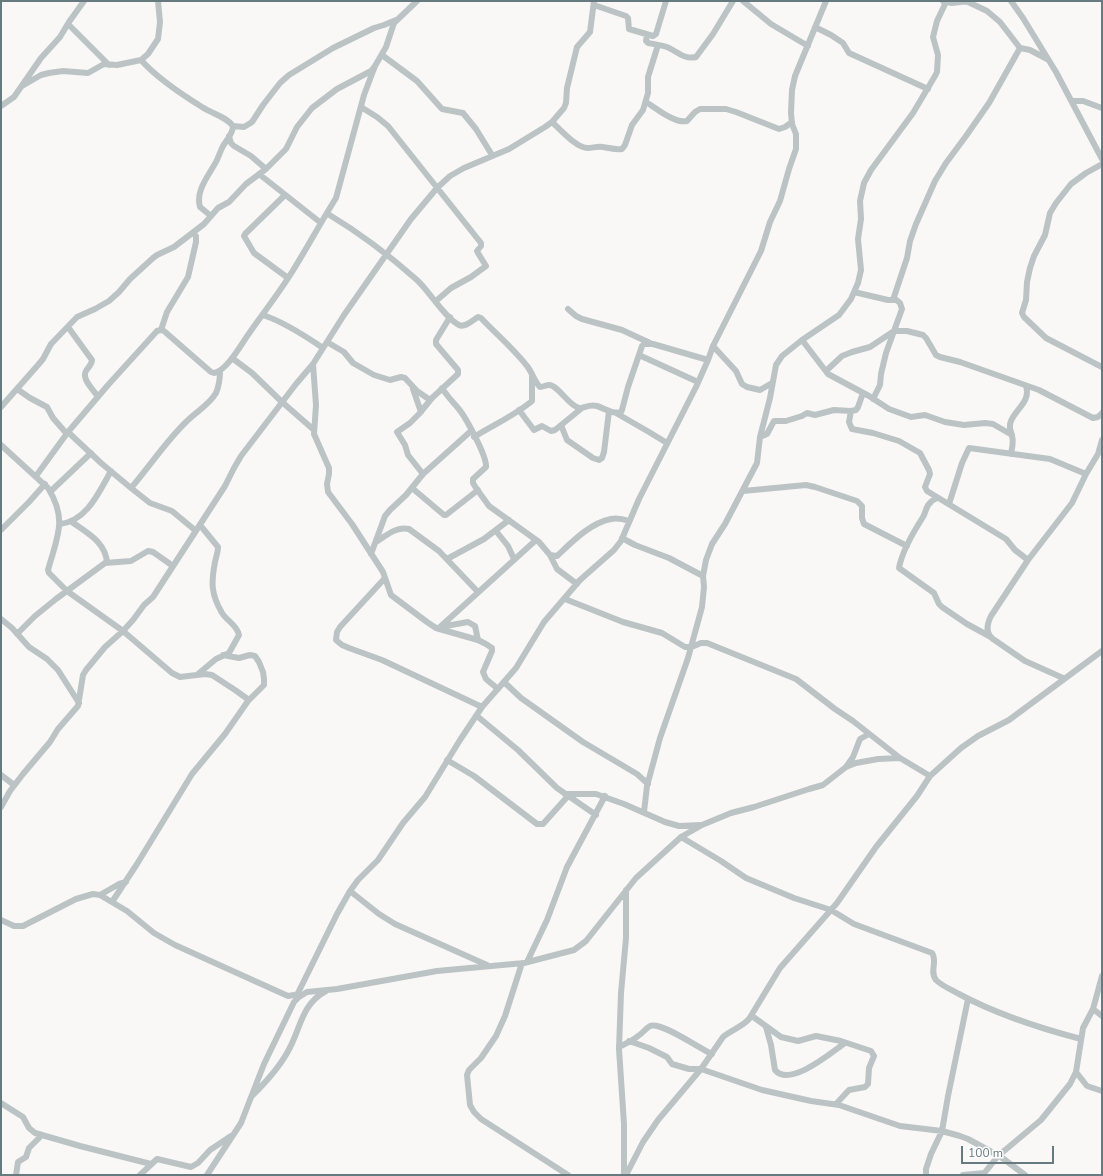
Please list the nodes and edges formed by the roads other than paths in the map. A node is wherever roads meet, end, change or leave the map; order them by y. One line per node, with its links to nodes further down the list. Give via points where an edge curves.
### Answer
1 (84, 1): 13 (street)
2 (158, 1): 20 (street, via 158,40)
3 (417, 1): 12 (street)
4 (666, 1): 15 (street, via 656,34)
5 (733, 1): 16 (street, via 714,34 696,57 680,55 666,46)
6 (743, 1): 17 (street, via 771,24)
7 (826, 1): 14 (street)
8 (967, 1): 10 (street); 18 (street, via 987,11 1000,22)
9 (1011, 1): 21 (street)
10 (944, 2): 25 (street, via 933,37 938,55 937,72)
11 (594, 3): 15 (street, via 626,16 629,28); 31 (street, via 590,32 577,47 566,103)
12 (396, 20): 19 (street); 33 (street, via 333,48 289,75 280,83 252,122 244,127)
13 (68, 24): 22 (street); 24 (street)
14 (816, 28): 17 (street); 25 (street, via 831,35 851,54)
15 (647, 35): 16 (street, via 647,42)
16 (658, 45): 27 (street, via 648,77)
17 (808, 46): 32 (street, via 797,68 792,90)
18 (1020, 48): 21 (street, via 1030,50); 49 (street, via 989,103 935,181 910,241)
19 (382, 55): 23 (street); 35 (street, via 417,81 442,109 463,113)
20 (141, 60): 22 (street); 33 (street, via 154,73)
21 (1049, 61): 26 (street)
22 (109, 64): 24 (street, via 88,73 64,70 41,75)
23 (375, 66): 29 (street); 38 (street, via 312,108 286,149)
24 (22, 86): 28 (street, via 11,100)
25 (928, 89): 48 (street, via 864,183 860,201 858,239 861,270)
26 (1072, 101): 30 (street, via 1083,101); 36 (street)
27 (646, 102): 31 (street, via 632,125 625,145 620,150 580,146); 32 (street, via 681,121 687,121 700,109 717,109 736,112 779,129)
28 (1, 106)
29 (361, 107): 40 (street, via 388,126); 42 (street, via 338,191)
30 (1102, 108)
31 (552, 122): 35 (street, via 518,144)
32 (792, 122): 60 (street, via 796,134 796,149 780,201 761,251)
33 (233, 126): 34 (street)
34 (229, 136): 38 (street, via 234,146); 43 (street, via 200,192 200,207)
35 (492, 155): 40 (street, via 450,176)
36 (1102, 159)
37 (1102, 164): 65 (street, via 1071,184 1050,213 1045,235 1032,262 1022,311 1024,317 1046,338)
38 (266, 169): 39 (street)
39 (259, 174): 41 (street); 43 (street)
40 (437, 188): 46 (street, via 410,219); 50 (street, via 481,243 477,251 486,266 451,288)
41 (285, 195): 44 (street); 47 (street, via 244,236 254,253)
42 (328, 214): 44 (street); 46 (street)
43 (211, 216): 45 (street)
44 (321, 223): 47 (street)
45 (193, 233): 54 (street, via 174,247 157,255 115,296 77,317); 55 (street, via 196,242 188,277 167,312)
46 (386, 255): 50 (street, via 418,280); 59 (street)
47 (288, 278): 52 (street)
48 (854, 292): 49 (street, via 888,300); 57 (street, via 838,315)
49 (894, 298): 56 (street, via 902,309)
50 (436, 301): 53 (street)
51 (568, 310): 58 (street, via 578,318 622,330)
52 (263, 315): 59 (street); 62 (street)
53 (450, 318): 68 (street, via 463,326 478,317 481,318 513,349); 73 (street, via 436,344 458,373 456,378)
54 (68, 327): 74 (street, via 51,344 43,359); 76 (street, via 92,360 84,373)
55 (161, 330): 66 (street, via 211,372); 76 (street, via 157,331)
56 (894, 331): 67 (street, via 870,347 842,356); 72 (street, via 923,335 940,357); 77 (street)
57 (802, 340): 67 (street); 70 (street, via 778,361)
58 (654, 344): 61 (street, via 643,344); 63 (street)
59 (325, 345): 64 (street); 71 (street, via 344,352 353,363 374,375 390,380 404,377)
60 (713, 346): 63 (street); 70 (street, via 732,367 740,382 747,387 760,390)
61 (639, 356): 69 (street); 86 (street, via 622,410)
62 (232, 358): 66 (street); 79 (street)
63 (708, 360): 69 (street)
64 (313, 364): 79 (street); 89 (street, via 316,405)
65 (1102, 367)
66 (220, 371): 105 (street, via 216,393 186,422)
67 (826, 371): 75 (street)
68 (532, 374): 81 (street, via 540,388 548,385 554,387 570,402); 82 (street, via 533,400)
69 (698, 382): 96 (street)
70 (772, 383): 94 (street)
71 (412, 385): 78 (street); 85 (street)
72 (1026, 386): 87 (street, via 1093,418); 92 (street, via 1028,390 1022,407 1009,425)
73 (442, 388): 78 (street); 90 (street, via 462,413)
74 (17, 389): 80 (street); 91 (street, via 47,407)
75 (863, 393): 77 (street); 84 (street, via 858,407)
76 (98, 397): 91 (street)
77 (874, 399): 92 (street, via 889,409 911,417 925,415 964,426 993,424)
78 (430, 400): 85 (street)
79 (282, 402): 89 (street); 116 (street, via 234,468)
80 (1, 407)
81 (582, 408): 83 (street, via 588,405); 88 (street)
82 (519, 410): 88 (street, via 534,430 542,426 554,431); 93 (street)
83 (609, 411): 86 (street); 88 (street, via 604,452 599,460 567,440)
84 (851, 411): 94 (street, via 840,409 817,415 807,413 786,421 774,421 767,434); 110 (street, via 849,422 853,430 899,441 920,453 930,474 926,490)
85 (421, 412): 101 (street, via 397,432 408,455)
86 (616, 413): 96 (street)
87 (1102, 413)
88 (561, 425)
89 (314, 430): 124 (street, via 329,468 328,492)
90 (471, 431): 93 (street); 101 (street)
91 (67, 433): 98 (street); 103 (street)
92 (1012, 436): 99 (street)
93 (474, 437): 107 (street, via 486,465 473,479)
94 (760, 438): 108 (street, via 757,463)
95 (1102, 440): 102 (street, via 1098,454)
96 (667, 443): 113 (street)
97 (1, 445): 103 (street)
98 (91, 453): 100 (street); 109 (street)
99 (1011, 454): 102 (street, via 1050,460); 111 (street, via 968,448)
100 (111, 472): 105 (street); 114 (street, via 89,506)
101 (423, 474): 106 (street)
102 (1086, 474): 128 (street, via 1072,503)
103 (36, 476): 104 (street)
104 (45, 484): 109 (street); 117 (street)
105 (131, 488): 119 (street, via 150,502 172,511)
106 (412, 488): 107 (street, via 444,515); 122 (street, via 385,516)
107 (478, 490): 112 (street, via 489,506)
108 (743, 491): 123 (street, via 806,485 815,487 857,502 862,506 864,524); 131 (street, via 712,544)
109 (51, 492): 115 (street, via 59,513)
110 (938, 498): 111 (street); 123 (street, via 928,504)
111 (949, 504): 128 (street, via 1006,539)
112 (509, 520): 118 (street); 121 (street)
113 (629, 521): 120 (street); 125 (street, via 618,518 601,522 557,556)
114 (72, 522): 115 (street); 129 (street, via 99,542 106,552)
115 (60, 524): 134 (street, via 48,570)
116 (200, 525): 119 (street); 145 (street, via 218,547 212,577 214,597 225,618 239,633 230,652)
117 (1, 530)
118 (496, 531): 126 (street); 127 (street)
119 (196, 532): 130 (street)
120 (622, 538): 131 (street); 133 (street, via 614,550)
121 (536, 540): 125 (street); 127 (street)
122 (376, 542): 124 (street); 126 (street, via 398,529 409,529 434,546)
123 (907, 546): 141 (street, via 900,570 934,593 942,607)
124 (371, 554): 132 (street)
125 (550, 555): 133 (street, via 557,569)
126 (447, 559): 135 (street)
127 (514, 559): 135 (street)
128 (1028, 560): 141 (street, via 991,616 988,623)
129 (107, 563): 130 (street, via 130,561 148,551); 134 (street)
130 (173, 566): 139 (street, via 153,597 144,604)
131 (703, 576): 143 (street, via 702,607)
132 (385, 578): 138 (street, via 391,595); 152 (street, via 340,627 336,640 342,645 382,660)
133 (577, 584): 136 (street)
134 (67, 591): 139 (street); 140 (street)
135 (478, 592): 138 (street)
136 (565, 599): 143 (street, via 623,622 662,633 682,646); 148 (street, via 544,622 526,653)
137 (1, 619): 140 (street)
138 (438, 627): 142 (street); 142 (street, via 470,623 475,626)
139 (123, 631): 146 (street, via 178,676); 151 (street, via 105,647 86,670 82,680)
140 (17, 634): 151 (street, via 58,670)
141 (989, 636): 147 (street, via 1025,661)
142 (478, 640): 149 (street, via 492,648 483,672 486,679)
143 (691, 646): 154 (street, via 707,643 790,675); 160 (street, via 665,722)
144 (1102, 651): 147 (street)
145 (223, 655): 146 (street); 150 (street, via 239,658 252,655 259,662 264,685)
146 (198, 674): 150 (street, via 212,675)
147 (1063, 678): 159 (street, via 1010,720 961,748)
148 (504, 682): 149 (street); 160 (street, via 521,698 583,742 637,774)
149 (498, 689): 152 (street)
150 (249, 700): 169 (street, via 192,774)
151 (80, 703): 161 (street)
152 (482, 707): 153 (street)
153 (477, 716): 156 (street); 162 (street)
154 (869, 734): 155 (street); 157 (street, via 860,739)
155 (900, 758): 157 (street, via 878,759); 159 (street)
156 (447, 760): 162 (street, via 474,776 537,824 543,824); 171 (street, via 425,797 403,823 378,860)
157 (846, 767): 167 (street, via 823,785 730,813)
158 (1, 775): 161 (street)
159 (930, 776): 174 (street)
160 (648, 784): 165 (street)
161 (14, 785): 164 (street)
162 (566, 795): 163 (street, via 592,793); 166 (street)
163 (605, 796): 165 (street); 166 (street)
164 (1, 807)
165 (644, 812): 167 (street, via 679,826)
166 (596, 815): 176 (street, via 567,867 547,920)
167 (702, 825): 168 (street)
168 (681, 837): 170 (street); 174 (street, via 746,878)
169 (126, 882): 172 (street); 173 (street)
170 (626, 890): 176 (street, via 581,946 562,954); 190 (street, via 626,938)
171 (350, 891): 177 (street, via 395,924); 181 (street)
172 (100, 895): 173 (street); 175 (street, via 89,895 76,900 23,926 14,926)
173 (112, 902): 181 (street, via 175,945 288,996)
174 (831, 910): 182 (street, via 854,924 932,954 935,979); 184 (street, via 780,968)
175 (1, 920)
176 (524, 962): 177 (street); 206 (street, via 496,1036 468,1073 470,1105 481,1119)
177 (488, 966): 179 (street, via 437,971)
178 (1102, 976): 183 (street)
179 (327, 990): 180 (street); 195 (street, via 316,998 301,1017 287,1054)
180 (307, 992): 181 (street); 195 (street, via 294,1002)
181 (297, 995)
182 (968, 999): 187 (street, via 1040,1028); 198 (street)
183 (1093, 1009): 185 (street); 187 (street, via 1083,1028)
184 (752, 1016): 186 (street); 191 (street, via 746,1023 728,1033)
185 (1102, 1016)
186 (766, 1027): 189 (street, via 791,1040 798,1041 816,1036); 189 (street, via 775,1070 780,1074 802,1072)
187 (1081, 1040): 193 (street)
188 (630, 1042): 190 (street); 191 (street, via 644,1030 657,1026); 192 (street, via 667,1057 672,1064)
189 (845, 1043): 197 (street, via 869,1050 874,1056 869,1068 867,1086 849,1090)
190 (619, 1047): 207 (street)
191 (712, 1054): 192 (street)
192 (700, 1069): 197 (street, via 755,1088); 207 (street, via 658,1120)
193 (1076, 1072): 194 (street, via 1087,1086); 201 (street, via 1070,1084 1041,1120)
194 (1102, 1091)
195 (250, 1098): 199 (street, via 241,1123)
196 (1, 1103): 200 (street, via 23,1117 32,1131)
197 (836, 1104): 198 (street, via 900,1126)
198 (942, 1131): 201 (street, via 968,1140); 208 (street, via 931,1154)
199 (234, 1133): 202 (street, via 210,1150 194,1166 188,1168 159,1159); 205 (street)
200 (42, 1135): 202 (street); 203 (street, via 29,1148 26,1157 18,1162)
201 (998, 1156): 209 (street, via 984,1173); 210 (street)
202 (151, 1164): 204 (street)
203 (16, 1175)
204 (140, 1175)
205 (207, 1175)
206 (568, 1175)
207 (625, 1175)
208 (926, 1175)
209 (963, 1175)
210 (1025, 1175)

